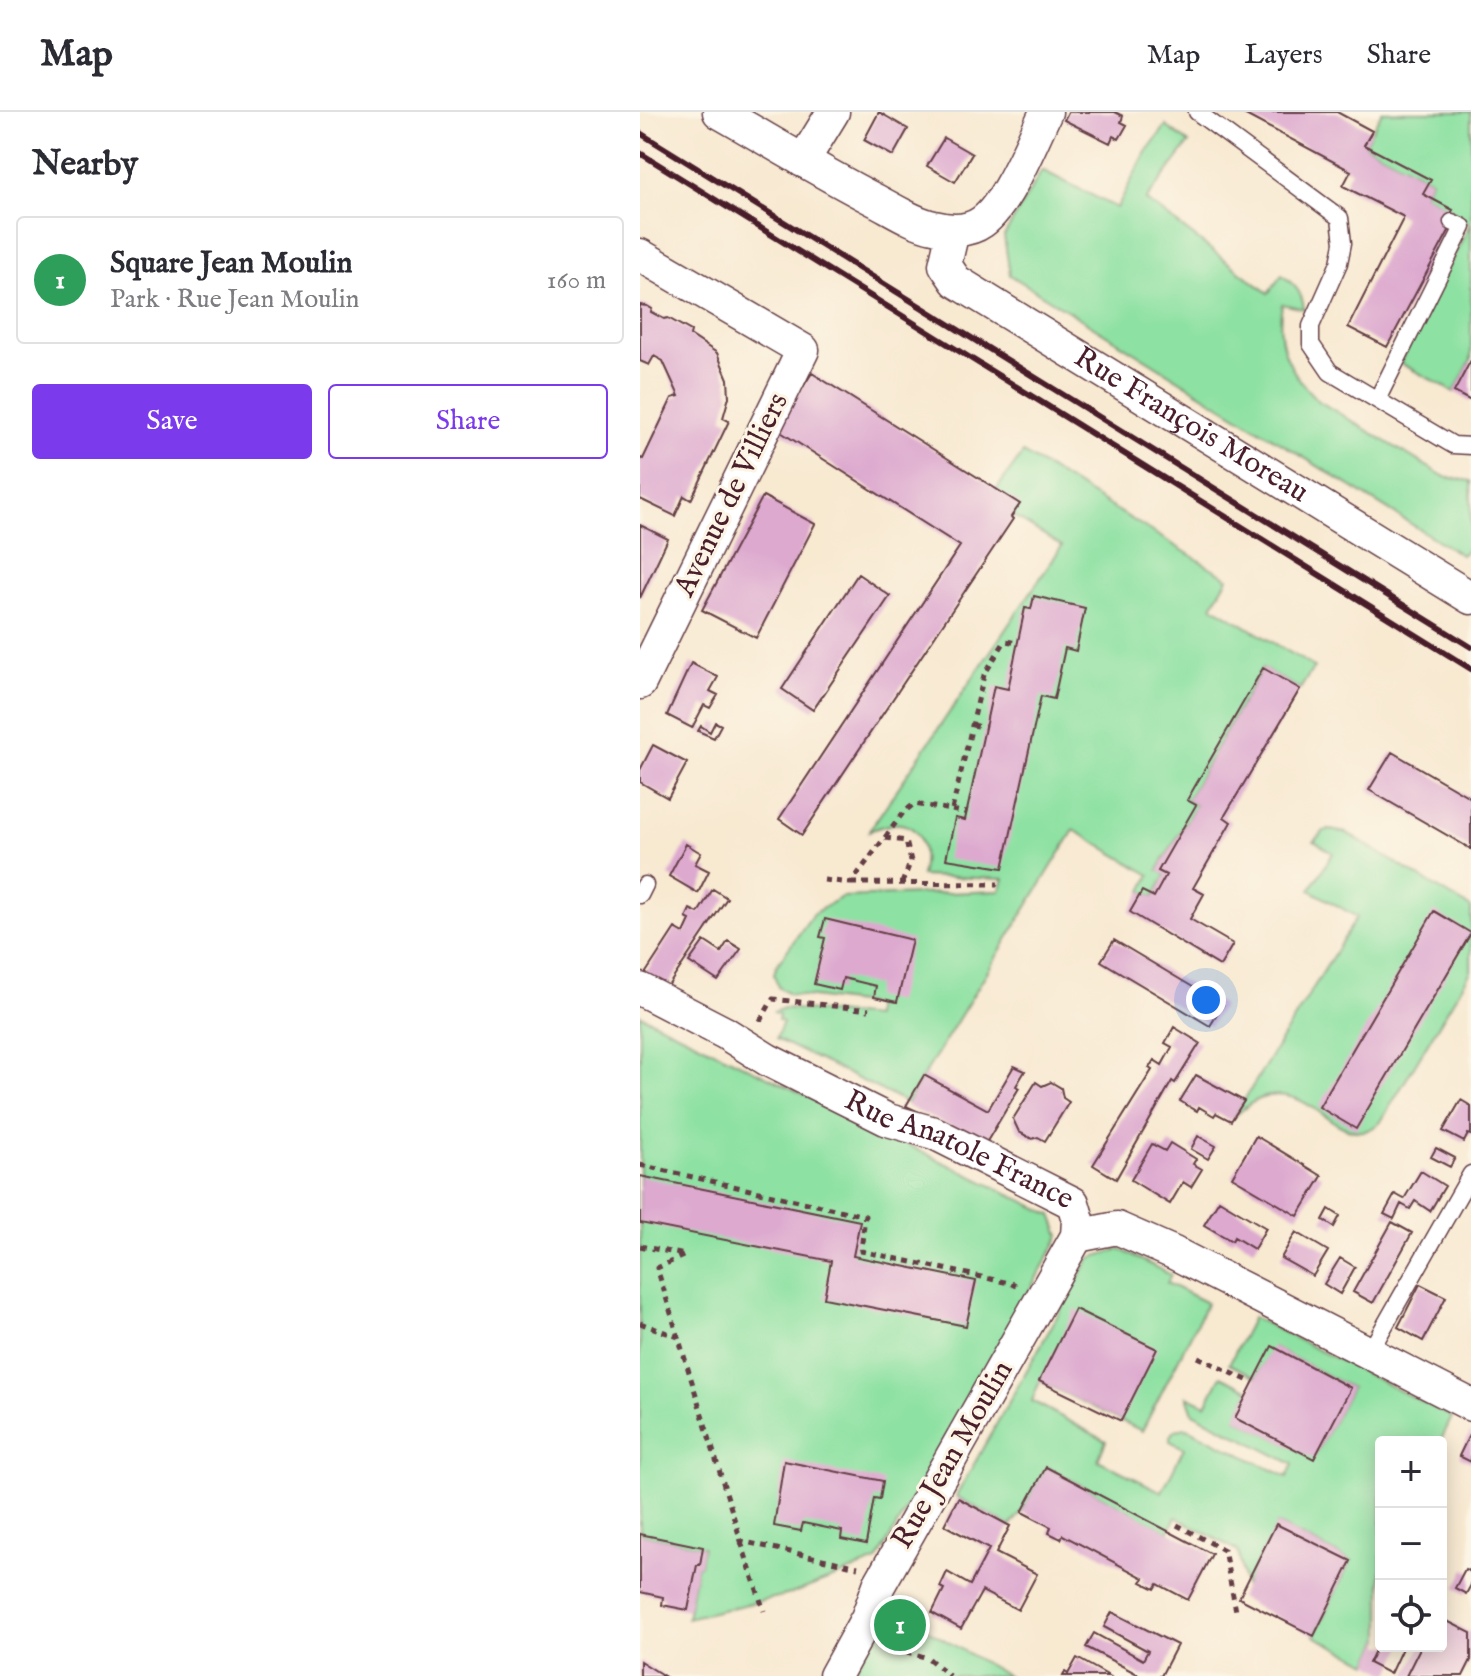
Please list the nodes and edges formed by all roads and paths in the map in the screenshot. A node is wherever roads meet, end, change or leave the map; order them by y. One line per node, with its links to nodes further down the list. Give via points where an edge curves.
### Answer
1 (719, 112): 5 (street)
2 (833, 112): 5 (street)
3 (1046, 112): 7 (street, via 991,213 973,227)
4 (1197, 112): 9 (lane, via 1340,218 1341,253 1311,326 1311,344 1330,372)
5 (803, 161): 7 (street, via 912,219)
6 (1452, 222): 9 (lane, via 1463,227)
7 (953, 231): 11 (street, Rue François Moreau, via 945,265 956,281)
8 (640, 255): 13 (street, Avenue de Villiers, via 803,350)
9 (1377, 400): 10 (lane, via 1453,445)
10 (1471, 446)
11 (1470, 594)
12 (1018, 643): 14 (path, via 1005,641 984,675)
13 (640, 683)
14 (972, 725): 15 (path); 16 (path)
15 (985, 727)
16 (952, 810): 17 (path); 18 (path, via 914,804)
17 (967, 813)
18 (885, 838): 20 (path); 21 (path, via 906,841 911,861)
19 (824, 880): 20 (path)
20 (851, 883): 21 (path)
21 (902, 883): 22 (path)
22 (998, 884)
23 (640, 989): 28 (street, Rue Anatole France, via 888,1120 934,1133 1073,1203)
24 (869, 1010): 25 (path, via 773,999)
25 (754, 1032)
26 (640, 1165): 30 (path, via 865,1216 861,1251 1014,1284)
27 (1471, 1174): 33 (lane)
28 (1077, 1236): 33 (street, Rue Anatole France, via 1117,1228); 43 (street, Rue Jean Moulin, via 879,1585)
29 (640, 1246): 32 (path, via 685,1255 657,1268)
30 (1007, 1297)
31 (640, 1323): 32 (path)
32 (678, 1337): 38 (path)
33 (1369, 1353): 36 (street, Rue Anatole France)
34 (1198, 1357): 35 (path)
35 (1253, 1383)
36 (1471, 1405)
37 (1177, 1525): 41 (path, via 1224,1550)
38 (741, 1541): 39 (path); 40 (path)
39 (866, 1569)
40 (764, 1611)
41 (1236, 1611)
42 (870, 1642): 44 (path, via 928,1658)
43 (835, 1676)
44 (949, 1676)

